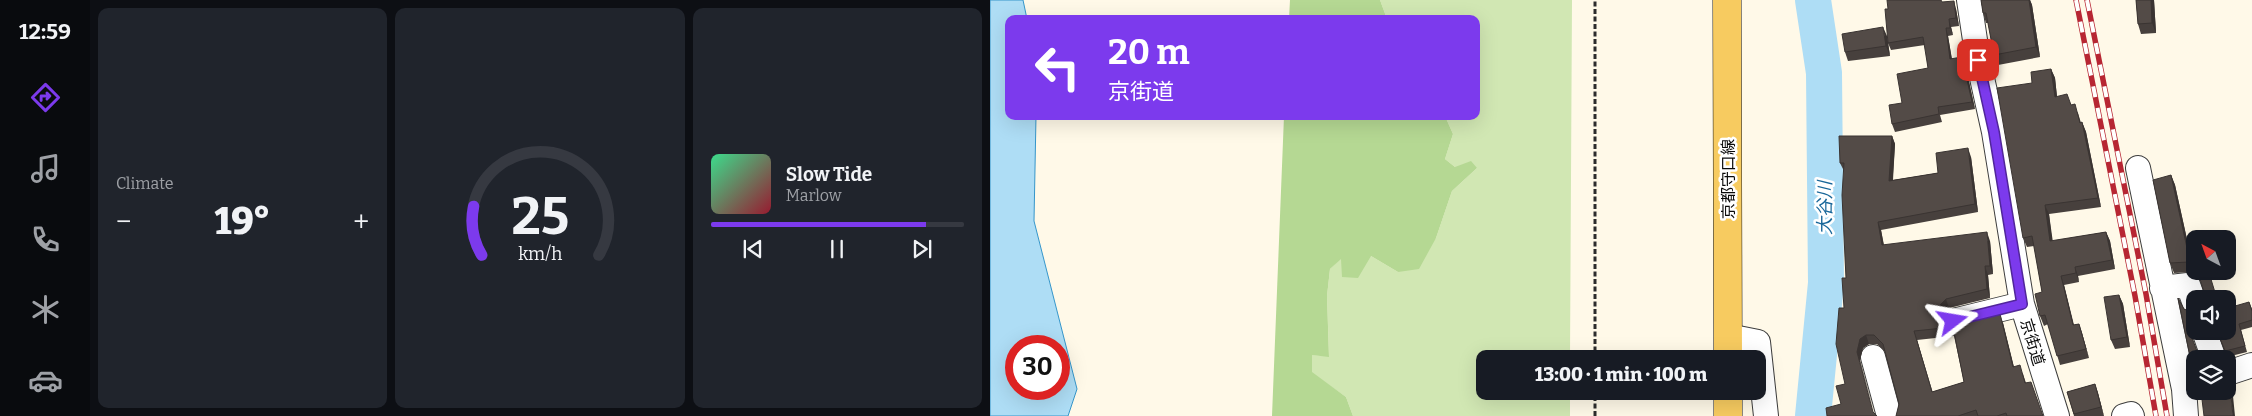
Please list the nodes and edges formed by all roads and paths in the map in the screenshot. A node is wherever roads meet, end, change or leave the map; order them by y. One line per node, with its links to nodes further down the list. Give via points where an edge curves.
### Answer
1 (1595, 0): 10 (path)
2 (1727, 0): 9 (main road, 京都守口線)
3 (1969, 0): 7 (street, 京街道)
4 (2138, 168): 5 (street)
5 (2162, 288): 6 (street, via 2188,285); 14 (street)
6 (2190, 290)
7 (2022, 304): 8 (street); 22 (street, 京街道)
8 (1953, 321)
9 (1728, 347): 20 (street, via 1758,342)
10 (1595, 350)
11 (1873, 357): 21 (street)
12 (2252, 365): 13 (street)
13 (2236, 370)
14 (2186, 376)
15 (1595, 400): 18 (path)
16 (1728, 400): 19 (main road)
17 (2188, 400): 25 (street)
18 (1595, 416)
19 (1728, 416)
20 (1766, 416)
21 (1889, 416)
22 (2057, 416)
23 (2124, 416): 24 (street)
24 (2132, 416)
25 (2186, 416)

